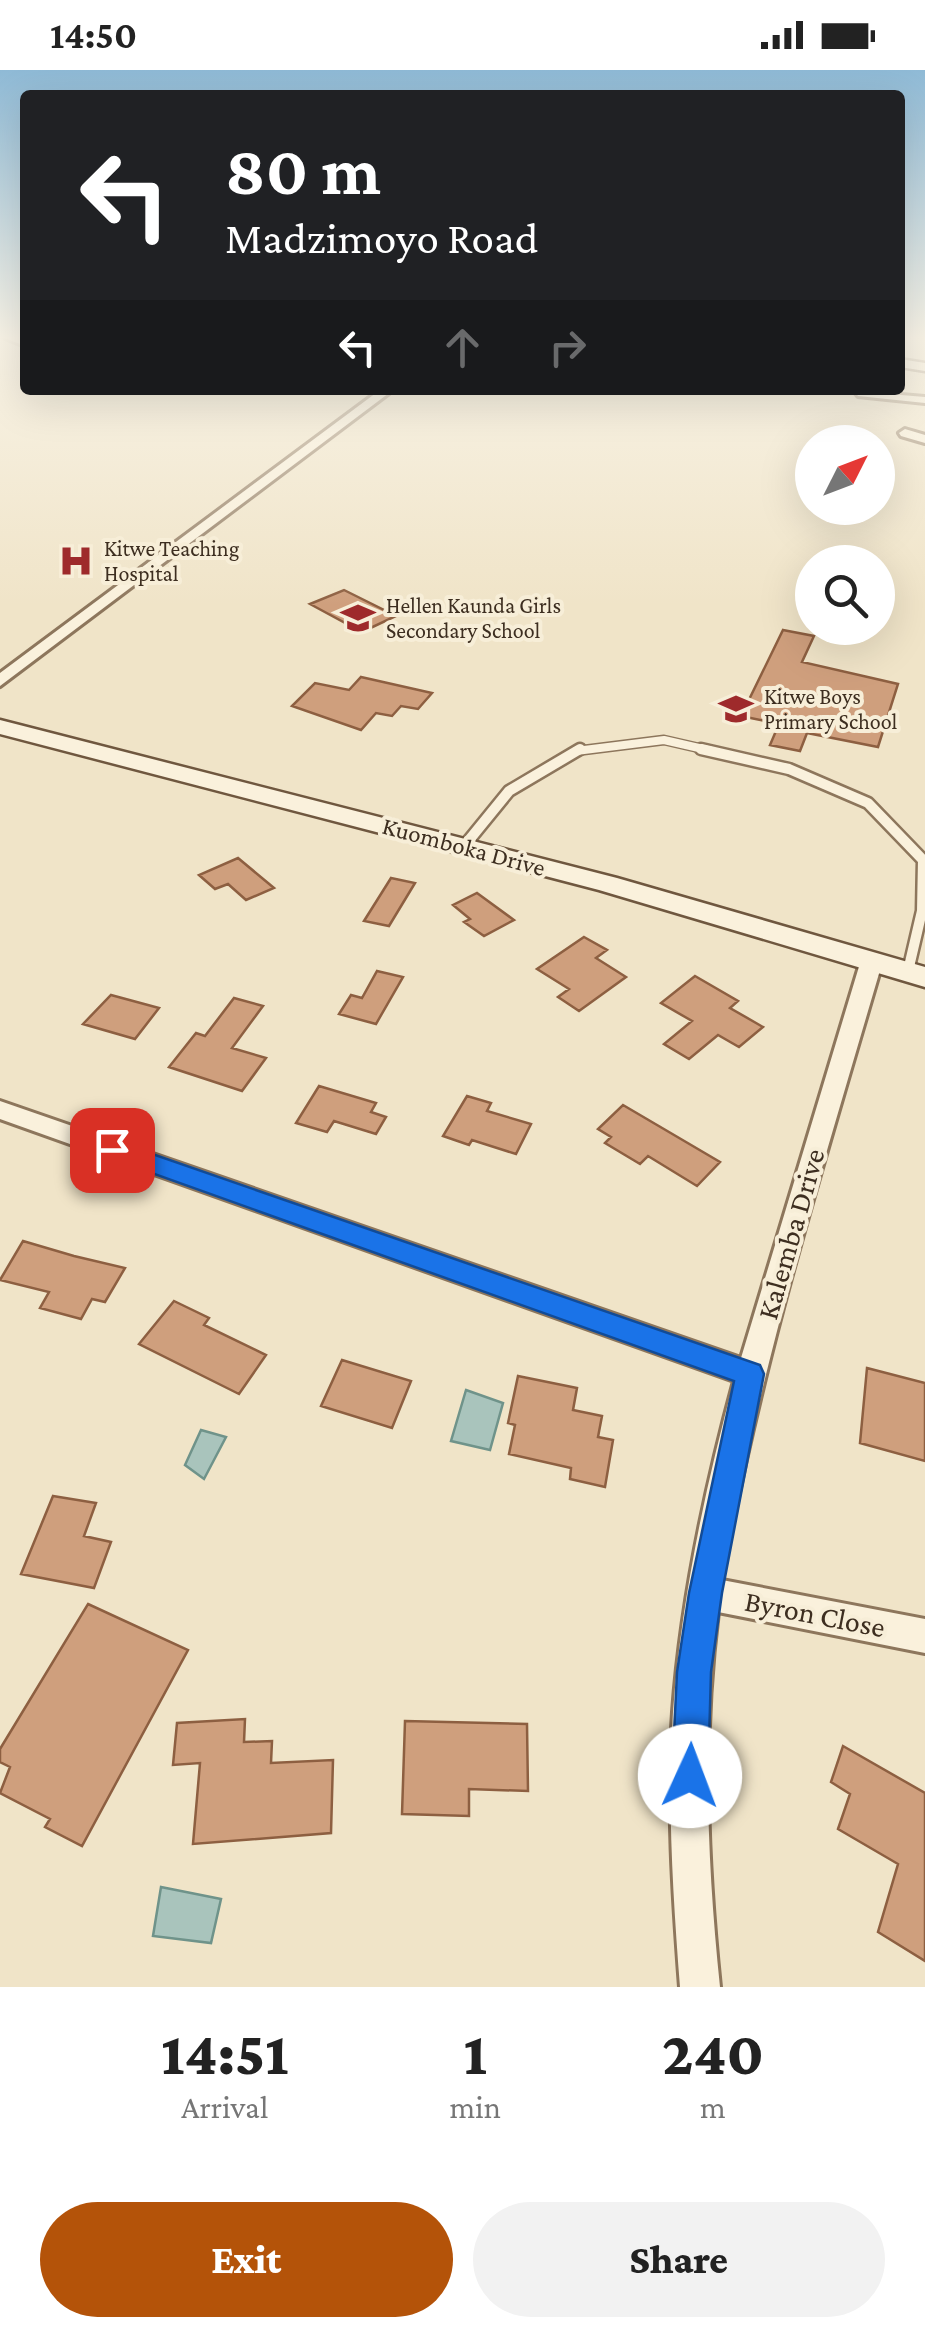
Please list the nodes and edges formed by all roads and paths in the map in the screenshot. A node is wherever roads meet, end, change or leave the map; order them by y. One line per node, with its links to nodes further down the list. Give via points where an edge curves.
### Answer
1 (340, 425): 4 (street)
2 (905, 432): 3 (street)
3 (925, 440)
4 (0, 680)
5 (0, 727): 6 (main road, Kuomboka Drive)
6 (465, 845): 7 (main road, Kuomboka Drive); 8 (lane, via 509,790 581,748 664,740 789,769 868,803 923,860)
7 (872, 960): 8 (main road, Kuomboka Drive); 10 (street, Kalemba Drive)
8 (916, 974)
9 (0, 1110): 10 (street)
10 (750, 1374): 11 (street, Kalemba Drive)
11 (706, 1593): 12 (street, Byron Close); 13 (street, Kalemba Drive, via 694,1672 687,1845)
12 (925, 1636)
13 (700, 1987)

